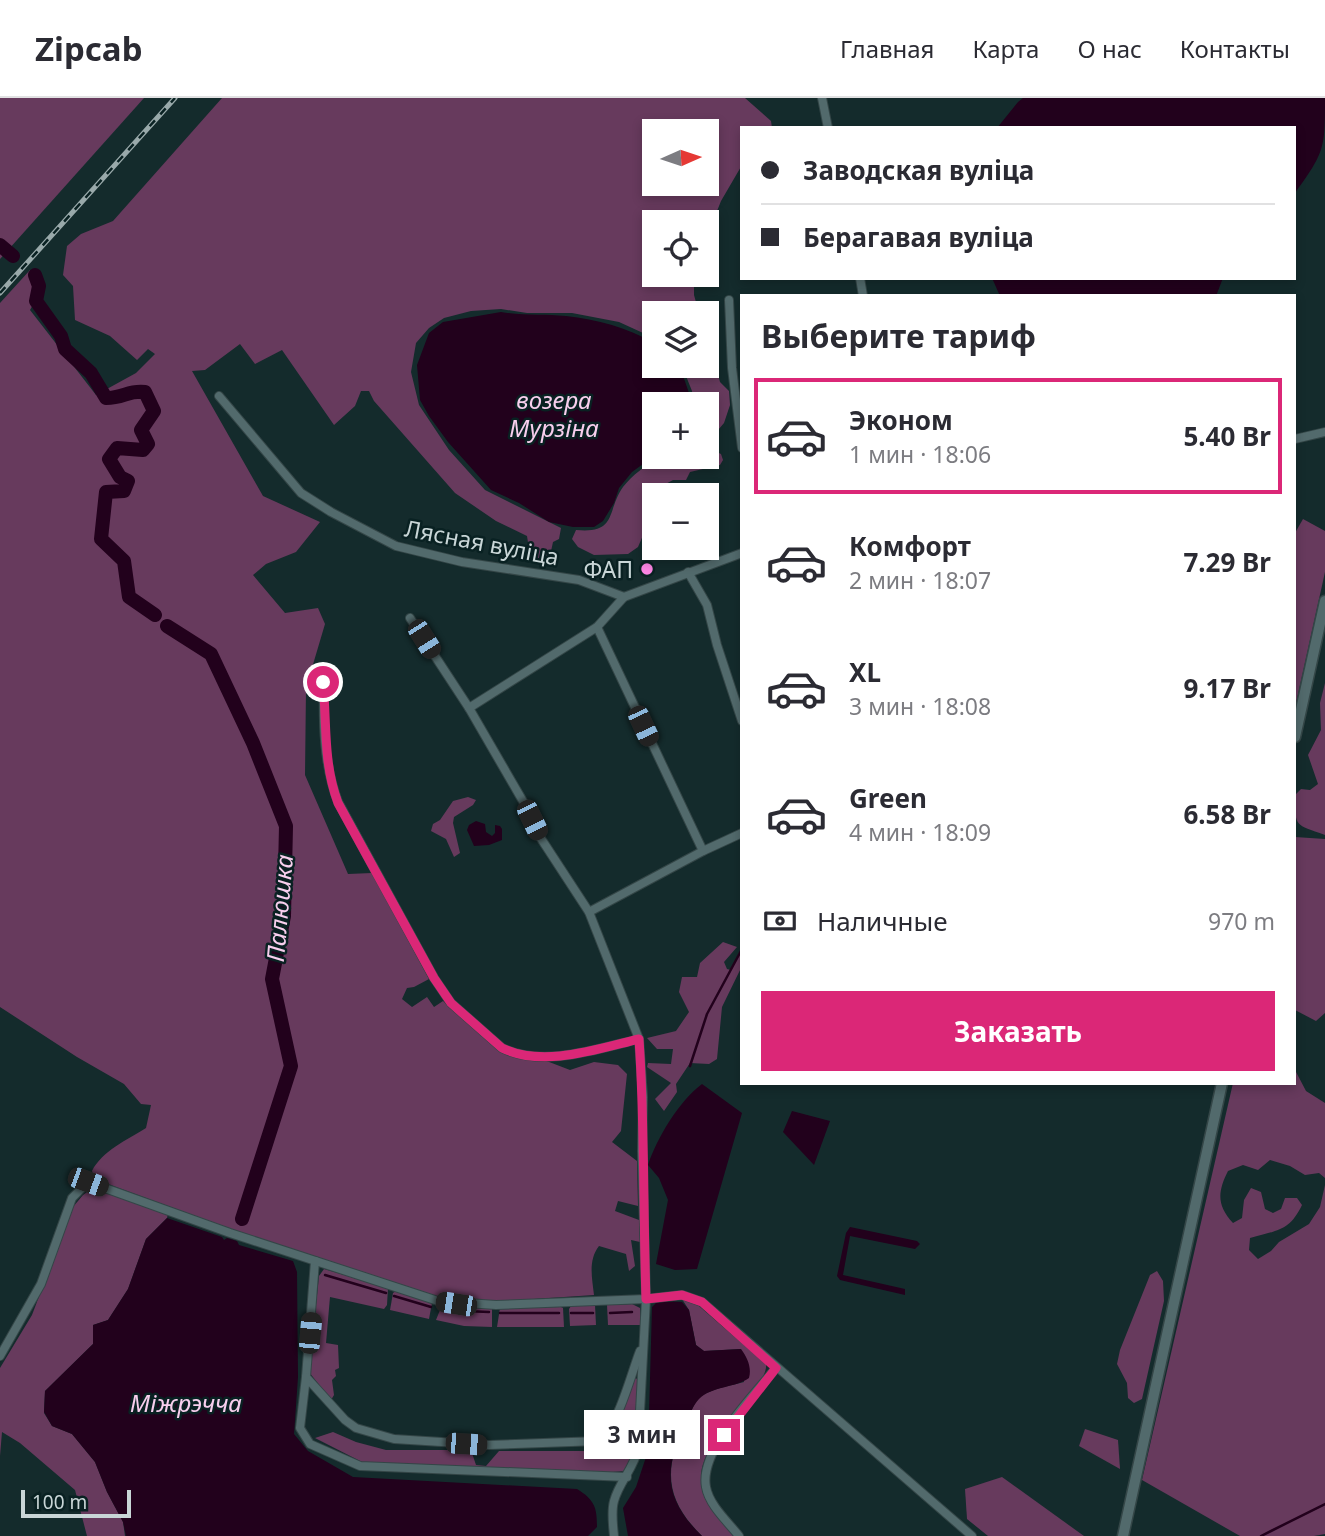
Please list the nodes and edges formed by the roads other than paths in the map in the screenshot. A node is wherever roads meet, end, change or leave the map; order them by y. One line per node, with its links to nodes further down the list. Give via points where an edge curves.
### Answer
1 (822, 98): 2 (street)
2 (828, 126)
3 (729, 300): 5 (street)
4 (219, 396): 10 (street, Лясная вуліца, via 302,493 396,546 462,562 579,580)
5 (740, 432)
6 (1325, 432): 7 (street)
7 (1296, 439)
8 (740, 554): 9 (street)
9 (688, 572): 10 (street); 16 (street, via 707,605)
10 (624, 597): 13 (street)
11 (1325, 601): 17 (street)
12 (410, 618): 15 (street)
13 (597, 627): 15 (street); 19 (street)
14 (320, 675): 21 (street, via 330,782 338,803 451,1003 511,1052 562,1057)
15 (469, 708): 20 (street, via 540,836)
16 (740, 716)
17 (1296, 732)
18 (740, 834): 19 (street)
19 (703, 851): 20 (street)
20 (589, 912): 21 (street)
21 (639, 1039): 24 (street)
22 (1222, 1085): 33 (street)
23 (315, 1261): 24 (street, via 456,1304); 26 (street, via 88,1182 72,1198 41,1284); 28 (street)
24 (646, 1299): 25 (street); 27 (street, via 682,1295 702,1302)
25 (642, 1345): 28 (street, via 618,1411 605,1436 594,1443 489,1445 394,1439 356,1428); 29 (street, via 638,1449)
26 (0, 1356)
27 (776, 1368): 31 (street, via 711,1453 705,1472 706,1489 714,1505); 32 (street)
28 (306, 1377): 29 (street, via 300,1428 310,1444 360,1466)
29 (627, 1477): 30 (street, via 613,1505)
30 (614, 1536)
31 (739, 1536)
32 (972, 1536)
33 (1123, 1536)

